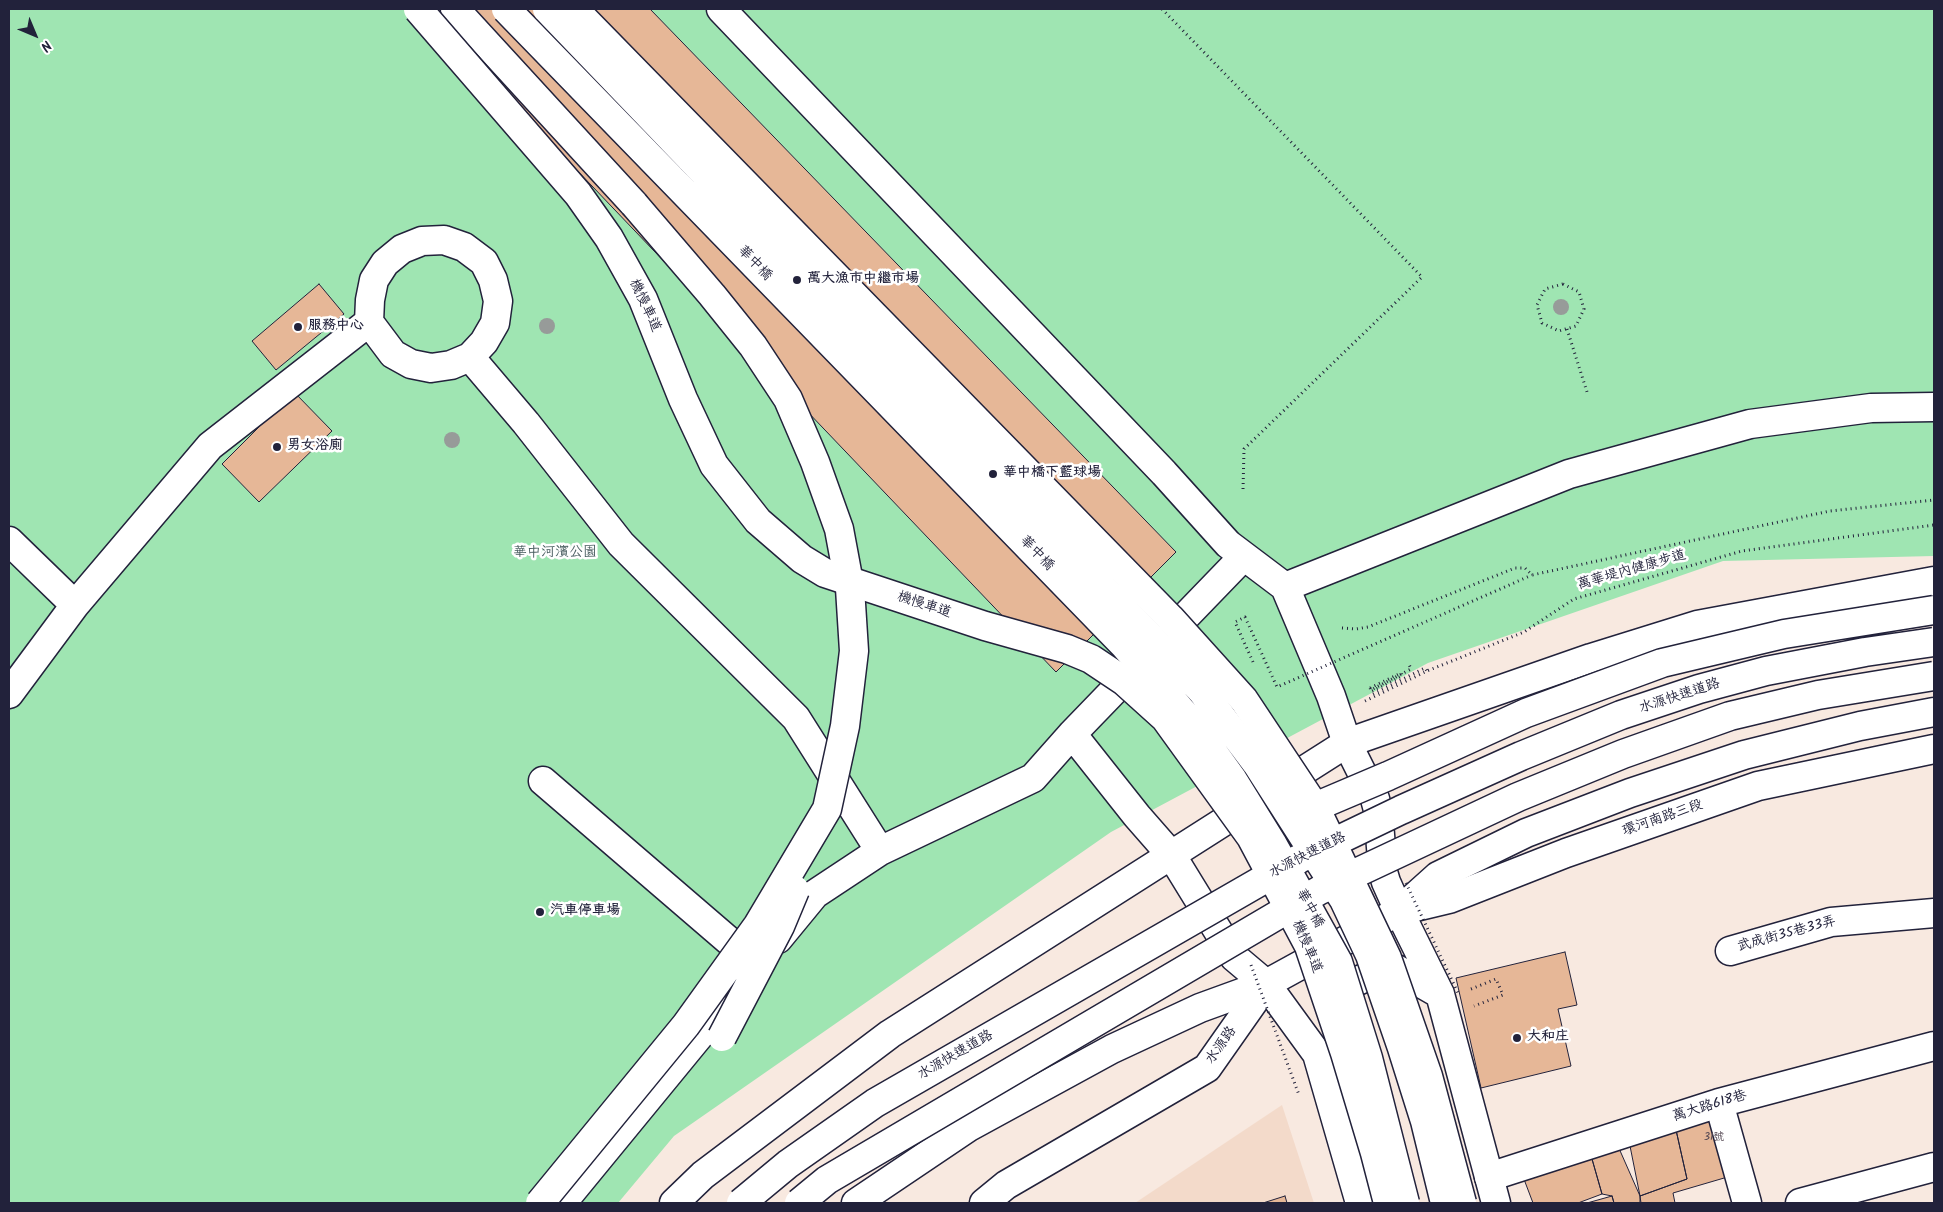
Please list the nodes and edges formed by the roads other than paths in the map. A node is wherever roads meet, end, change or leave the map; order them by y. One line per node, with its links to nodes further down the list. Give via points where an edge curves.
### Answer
1 (418, 9): 48 (main road, 機慢車道, bridge, via 578,194 609,238 643,299 683,399 714,465 758,521 802,559 825,572 1091,659 1124,681 1165,718 1251,837 1309,946 1376,1153)
2 (455, 9): 24 (main road, bridge, via 634,204 712,295 753,346 788,399 839,529 850,588 854,651 845,726)
3 (506, 9): 49 (main road, 華中橋, bridge, via 1126,646 1192,723 1272,842 1338,962 1368,1058)
4 (547, 9): 25 (main road, 華中橋, bridge, via 1202,691 1257,764)
5 (574, 9): 25 (main road, bridge, via 1170,618 1244,700)
6 (721, 9): 11 (main road)
7 (369, 322): 8 (main road, via 393,354 411,364 431,368 452,365); 8 (main road, via 374,280 385,263 402,249 422,241 444,240 464,247 484,262 498,301 495,323 484,342); 14 (main road, via 210,446)
8 (470, 356): 26 (main road, via 621,544 796,718)
9 (1934, 407): 13 (main road, via 1871,408 1750,424 1569,474)
10 (9, 541): 14 (main road)
11 (1243, 557): 13 (main road); 20 (main road)
12 (1934, 582): 21 (main road, via 1697,625 1590,658)
13 (1285, 587): 21 (main road, via 1331,696)
14 (75, 605): 18 (main road)
15 (1934, 610): 25 (main road, bridge, via 1784,634 1662,663 1526,713)
16 (1934, 642): 43 (main road, 水源快速道路, bridge, via 1766,671 1699,690 1621,715 1401,810 1299,859 875,1103 788,1164)
17 (1934, 676): 44 (main road, bridge, via 1818,695 1730,716 1623,754 1509,801 1320,890 827,1180)
18 (9, 694)
19 (1934, 712): 28 (main road, via 1860,726 1744,755 1630,793 1526,833 1438,876)
20 (1072, 734): 26 (main road, via 1033,778); 27 (main road)
21 (1347, 744): 27 (main road); 28 (main road, via 1375,799 1383,872)
22 (1934, 749): 28 (main road, 環河南路三段, via 1758,786 1566,853 1449,899)
23 (543, 781): 31 (main road)
24 (826, 809): 34 (main road, bridge, via 780,926); 40 (main road, bridge, via 758,925 691,1018)
25 (1304, 814): 50 (main road, 華中橋, bridge, via 1370,955 1422,1112); 51 (main road, bridge, via 1387,958 1428,1076)
26 (880, 850): 31 (main road, via 815,894)
27 (1172, 856): 32 (main road, via 1234,957); 42 (main road, via 890,1034 703,1175)
28 (1399, 911): 32 (main road, 水源路); 33 (main road)
29 (1934, 913): 30 (main road, 武成街35巷33弄, via 1831,922)
30 (1730, 951)
31 (757, 965): 41 (main road)
32 (1266, 984): 36 (main road); 45 (main road, via 1200,1008 1112,1049 969,1127); 46 (main road, 水源路, via 1207,1068 1006,1185)
33 (1440, 994): 36 (main road, via 1391,966 1335,992); 39 (main road)
34 (722, 1037)
35 (1934, 1046): 37 (main road, 萬大路618巷)
36 (1317, 1054): 47 (main road)
37 (1719, 1103): 39 (main road, 萬大路618巷); 53 (main road)
38 (1934, 1167): 54 (main road)
39 (1489, 1177): 52 (main road)
40 (540, 1203)
41 (562, 1203)
42 (674, 1203)
43 (741, 1203)
44 (799, 1203)
45 (856, 1203)
46 (984, 1203)
47 (1360, 1203)
48 (1388, 1203)
49 (1405, 1203)
50 (1446, 1203)
51 (1462, 1203)
52 (1496, 1203)
53 (1747, 1203)
54 (1800, 1203)

